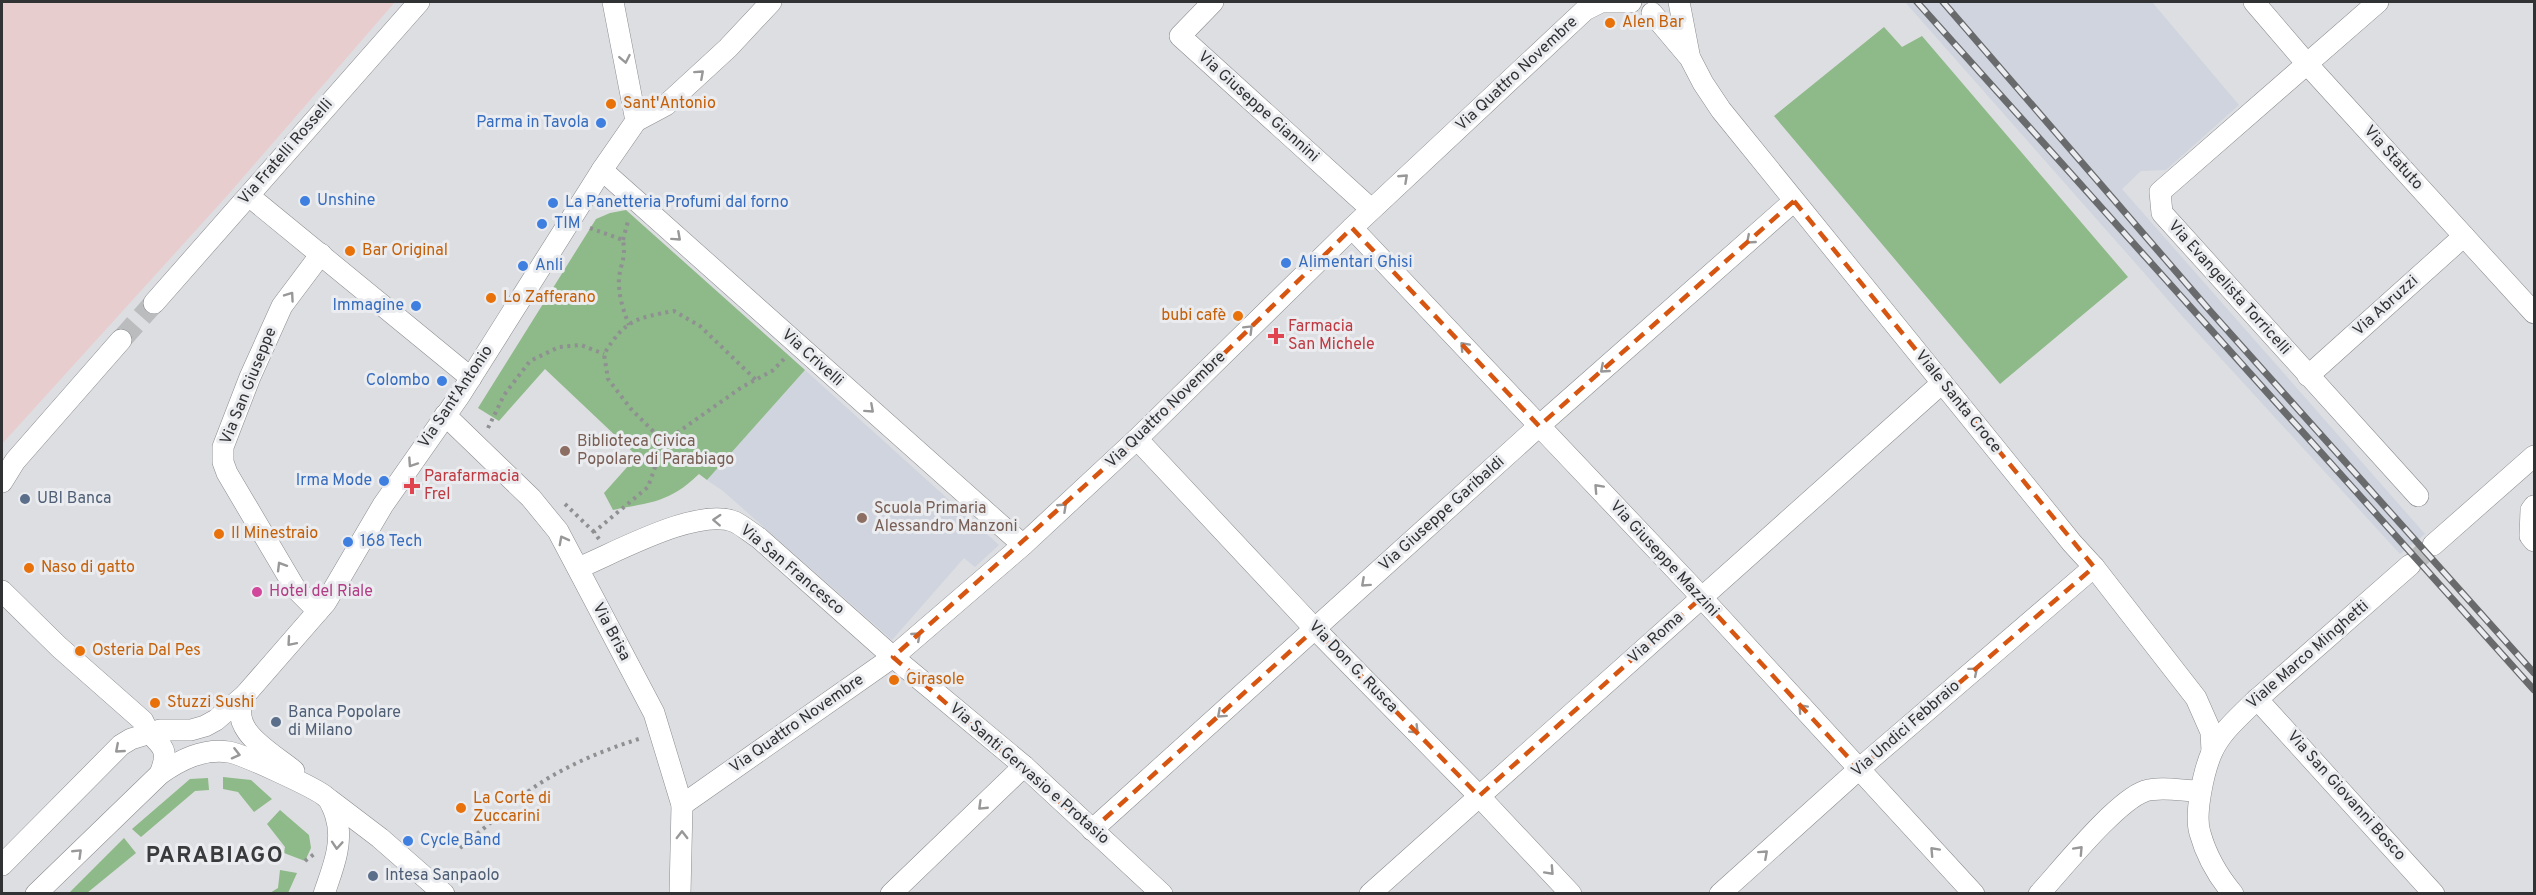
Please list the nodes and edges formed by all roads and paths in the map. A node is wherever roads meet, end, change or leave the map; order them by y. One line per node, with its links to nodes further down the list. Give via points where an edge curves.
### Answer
1 (419, 2): 14 (street, Via Fratelli Rosselli)
2 (613, 2): 12 (street, one-way to 12)
3 (1213, 2): 16 (street, Via Giuseppe Giannini, via 1180,36)
4 (1631, 2): 9 (street, Viale Santa Croce); 16 (street, Via Quattro Novembre, one-way to 4, via 1585,10 1601,2)
5 (1677, 2): 9 (street); 10 (street, Viale Santa Croce)
6 (2254, 2): 11 (street, Via Statuto)
7 (2378, 2): 11 (street)
8 (767, 6): 12 (street, one-way to 8, via 666,105)
9 (1652, 14): 10 (street, Viale Santa Croce)
10 (1690, 58): 15 (street, Viale Santa Croce, via 1721,110)
11 (2308, 65): 19 (street, Via Statuto); 27 (street, Via Evangelista Torricelli, via 2160,192 2162,213)
12 (636, 121): 13 (street, Via Sant'Antonio)
13 (602, 170): 17 (street, Via Sant'Antonio); 25 (street, Via Crivelli, one-way to 25)
14 (249, 196): 20 (street); 21 (street, Via Fratelli Rosselli)
15 (1794, 201): 30 (street, Viale Santa Croce); 32 (street, Via Giuseppe Garibaldi, one-way to 32)
16 (1371, 209): 18 (street, Via Quattro Novembre)
17 (570, 220): 23 (path, via 623,240 626,256 619,277 621,304); 28 (street, Via Sant'Antonio)
18 (1352, 228): 32 (street, Via Giuseppe Mazzini, one-way to 18); 34 (street, Via Quattro Novembre, one-way to 18)
19 (2464, 236): 22 (street, Via Statuto); 27 (street, Via Abruzzi)
20 (321, 254): 28 (street); 52 (street, Via San Giuseppe, one-way to 20, via 295,588 227,473 223,447 282,306)
21 (154, 303)
22 (2535, 313)
23 (629, 325): 26 (path, via 617,333); 29 (path, via 639,317 674,311 700,326)
24 (122, 340): 37 (street)
25 (799, 345): 29 (path, via 772,371); 44 (street, Via Crivelli, one-way to 44)
26 (604, 354): 33 (path, via 581,345 559,347 530,361 504,396 487,429); 35 (path, via 608,379)
27 (2308, 376): 39 (street, Via Evangelista Torricelli)
28 (471, 378): 31 (street, Via Sant'Antonio)
29 (756, 380): 35 (path)
30 (1942, 383): 48 (street, Viale Santa Croce); 51 (street, Via Roma)
31 (445, 415): 49 (street, Via Brisa, one-way to 31, via 558,531 531,498); 52 (street, Via Sant'Antonio, one-way to 52, via 383,505)
32 (1539, 426): 51 (street, Via Giuseppe Mazzini, one-way to 32); 53 (street, Via Giuseppe Garibaldi, one-way to 53)
33 (495, 437)
34 (1137, 439): 44 (street, Via Quattro Novembre, one-way to 34); 53 (street, Via Don G. Rusca)
35 (664, 442): 42 (path, via 648,487)
36 (2535, 456): 45 (street)
37 (8, 466): 38 (street)
38 (2, 482)
39 (2418, 496)
40 (561, 500): 42 (path)
41 (2535, 506): 43 (street, via 2531,510)
42 (594, 532): 46 (path)
43 (2532, 538)
44 (1023, 545): 54 (street, Via Quattro Novembre, one-way to 44)
45 (2433, 545)
46 (610, 554): 49 (street, Via San Francesco); 54 (street, Via San Francesco, one-way to 46, via 759,538 735,522 691,520)
47 (2410, 565): 56 (street, Viale Marco Minghetti)
48 (2094, 567): 59 (street, Viale Santa Croce, via 2196,698 2211,732); 61 (street, Via Undici Febbraio, one-way to 48)
49 (578, 568): 58 (street, Via Brisa, via 654,713)
50 (2, 591): 57 (street, via 143,721)
51 (1701, 598): 61 (street, Via Giuseppe Mazzini, one-way to 51); 65 (street, Via Roma)
52 (318, 611): 55 (street, Via Sant'Antonio, one-way to 55)
53 (1315, 629): 65 (street, Via Don G. Rusca, one-way to 65); 69 (street, Via Giuseppe Garibaldi, one-way to 69)
54 (893, 657): 60 (street, Via Santi Gervasio e Protasio); 67 (street, Via Quattro Novembre)
55 (245, 695): 57 (street, Via Sant'Antonio, via 205,726); 66 (street, via 239,719 247,734)
56 (2258, 699): 59 (street, Viale Marco Minghetti, via 2231,724); 84 (street, Via San Giovanni Bosco)
57 (148, 733): 62 (street, via 164,750 166,758); 71 (street, Via Sant'Antonio, one-way to 71, via 122,745)
58 (660, 733): 64 (path, via 579,763 540,782); 67 (street, Via Brisa)
59 (2212, 751): 63 (street)
60 (1024, 766): 69 (street, Via Santi Gervasio e Protasio); 77 (street, one-way to 77)
61 (1859, 769): 80 (street, Via Undici Febbraio, one-way to 61); 81 (street, Via Giuseppe Mazzini, one-way to 61)
62 (160, 774): 66 (street, one-way to 66, via 182,759 228,752 249,758); 74 (street, one-way to 62)
63 (2200, 791): 82 (street, one-way to 63, via 2119,807 2139,794 2156,790); 83 (street, via 2199,831 2215,869)
64 (522, 796)
65 (1479, 796): 78 (street, Via Roma); 79 (street, Via Don G. Rusca, one-way to 79)
66 (326, 797): 75 (street, one-way to 75, via 337,818 339,839); 76 (street)
67 (682, 805): 72 (street, Via Brisa, one-way to 67)
68 (495, 819): 70 (path)
69 (1092, 830): 73 (street, Via Santi Gervasio e Protasio)
70 (460, 848)
71 (2, 865)
72 (684, 891)
73 (1154, 891)
74 (36, 894)
75 (324, 894)
76 (444, 894)
77 (891, 894)
78 (1370, 894)
79 (1571, 894)
80 (1720, 894)
81 (1974, 894)
82 (2039, 894)
83 (2233, 894)
84 (2434, 894)

